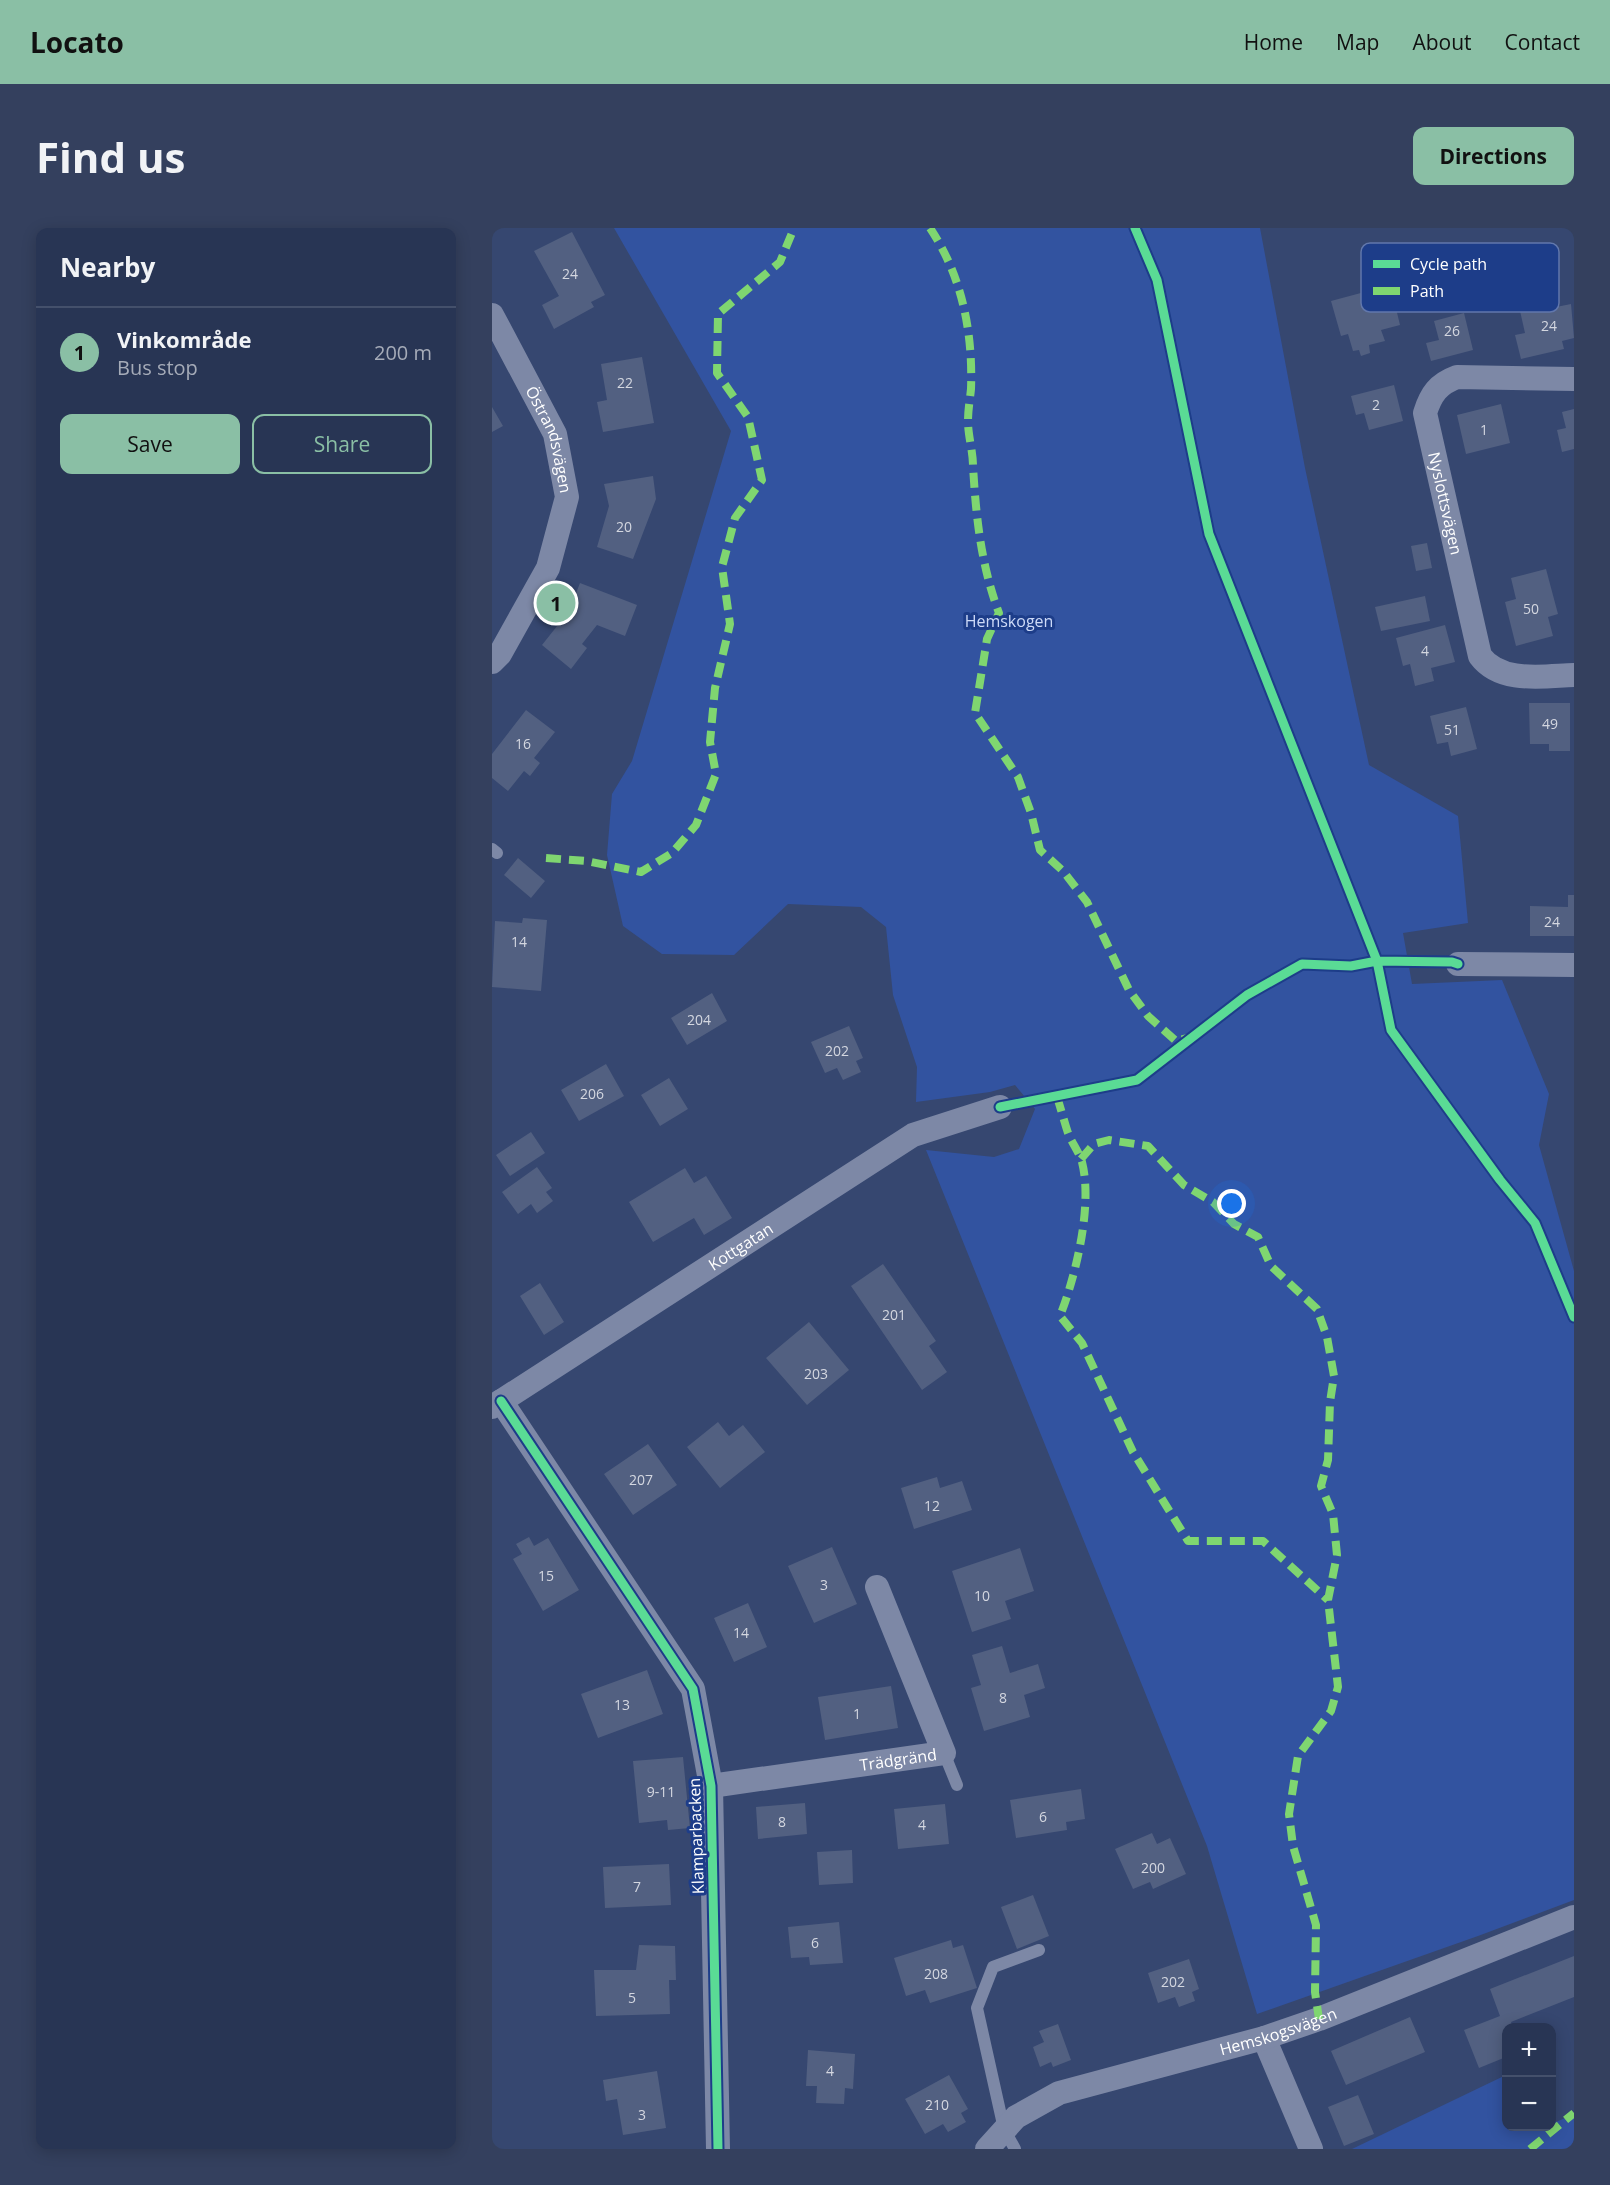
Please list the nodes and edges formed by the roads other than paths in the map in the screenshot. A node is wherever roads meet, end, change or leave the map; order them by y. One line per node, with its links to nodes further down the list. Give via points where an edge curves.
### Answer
1 (492, 315): 3 (street, Östrandsvägen, via 555,434 567,497 549,568)
2 (1574, 379): 4 (street, Nyslottsvägen, via 1457,377 1444,382 1430,396 1425,413 1480,656 1487,665 1503,673)
3 (492, 663)
4 (1574, 675)
5 (1458, 964): 6 (street)
6 (1574, 965)
7 (1000, 1107): 8 (street, Kottgatan, via 913,1135)
8 (497, 1404): 12 (street, Klamparbacken, via 693,1689)
9 (877, 1587): 10 (street, Trädgränd)
10 (944, 1754): 11 (lane); 12 (street, Trädgränd)
11 (957, 1785)
12 (711, 1786): 17 (street, Klamparbacken)
13 (1574, 1917): 15 (street, Hemskogsvägen)
14 (1039, 1950): 16 (lane, via 993,1967 977,2008)
15 (1264, 2038): 16 (street, Hemskogsvägen, via 1059,2093 1016,2117); 19 (street)
16 (1009, 2139): 18 (street, Hemskogsvägen)
17 (718, 2149)
18 (987, 2149)
19 (1311, 2149)

